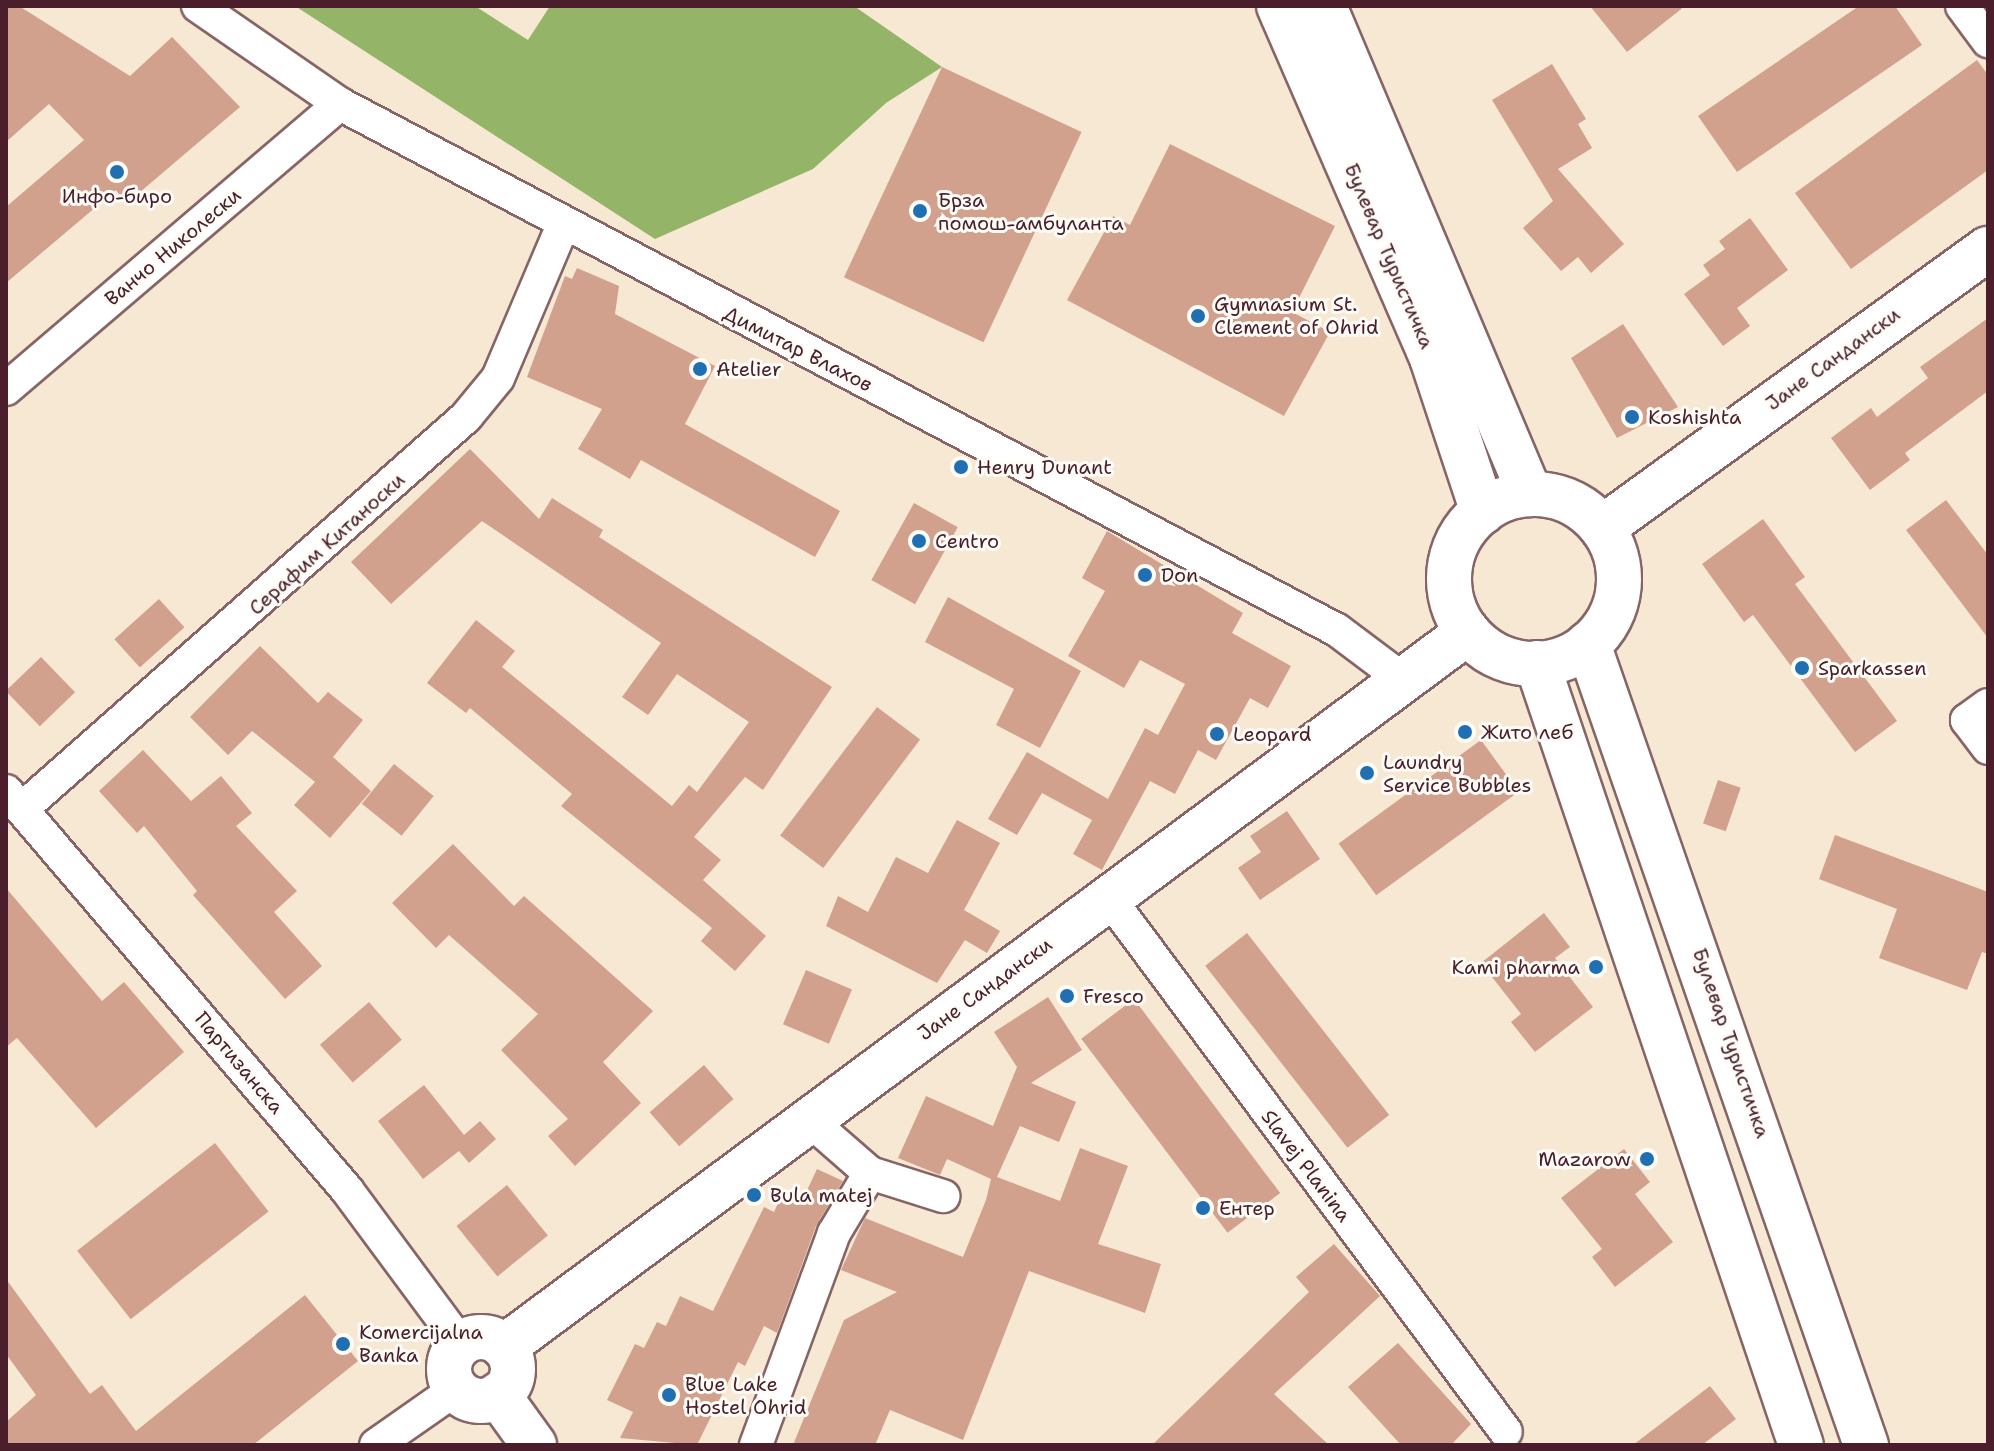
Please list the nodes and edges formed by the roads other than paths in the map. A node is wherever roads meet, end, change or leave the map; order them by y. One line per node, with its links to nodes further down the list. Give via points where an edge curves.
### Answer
1 (198, 6): 6 (street, Димитар Влахов)
2 (1279, 6): 11 (main road, Булевар Туристичка, via 1432,358)
3 (1324, 6): 10 (main road, Булевар Туристичка)
4 (1962, 6): 5 (street)
5 (1988, 41)
6 (340, 104): 7 (street, Димитар Влахов); 9 (street, Ванчо Николески)
7 (562, 227): 16 (street, Димитар Влахов, via 1337,630); 19 (street, Серафим Китаноски, via 498,378 466,417)
8 (1988, 249): 12 (main road, Јане Сандански)
9 (6, 389)
10 (1530, 494): 11 (main road); 12 (main road, via 1557,496)
11 (1483, 512): 13 (main road, via 1451,556 1449,589)
12 (1602, 528): 14 (main road, via 1619,569 1617,602)
13 (1468, 632): 15 (main road, via 1511,661); 16 (main road, Јане Сандански)
14 (1588, 644): 15 (main road); 32 (main road, Булевар Туристичка)
15 (1537, 663): 31 (main road)
16 (1405, 681): 20 (main road, Јане Сандански)
17 (1978, 712): 18 (street)
18 (1988, 748)
19 (14, 800): 24 (street, Партизанска)
20 (1109, 898): 21 (main road, Јане Сандански); 27 (street, Slavej Planina)
21 (808, 1119): 22 (street); 24 (main road, Јане Сандански)
22 (870, 1173): 23 (street); 30 (street, via 834,1233)
23 (943, 1196)
24 (483, 1345): 25 (main road, via 450,1360); 26 (main road, via 513,1373)
25 (456, 1389): 26 (main road, via 471,1399); 28 (street)
26 (498, 1395): 29 (main road)
27 (1506, 1441)
28 (376, 1445)
29 (534, 1445)
30 (756, 1445)
31 (1801, 1445)
32 (1866, 1445)

